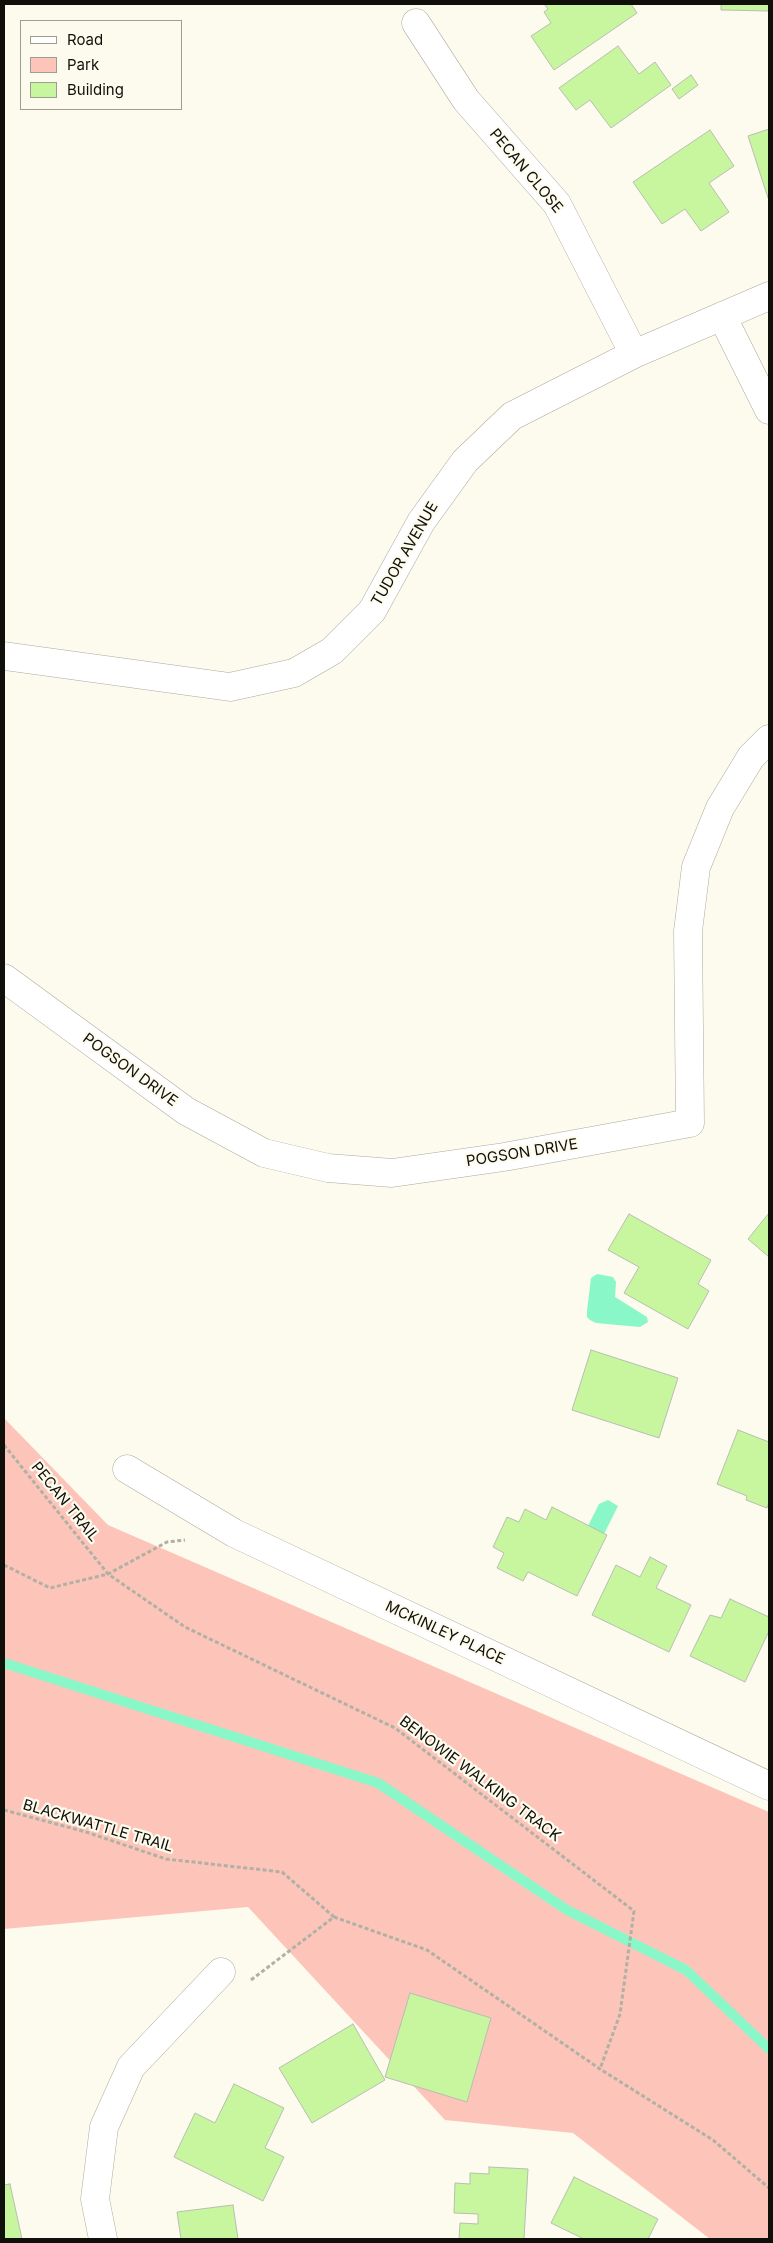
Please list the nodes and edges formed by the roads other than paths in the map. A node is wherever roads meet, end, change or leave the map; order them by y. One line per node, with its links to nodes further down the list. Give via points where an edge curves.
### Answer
1 (416, 23): 4 (street, PECAN CLOSE, via 466,100 557,204)
2 (769, 296): 3 (street, TUDOR AVENUE)
3 (722, 316): 4 (street, TUDOR AVENUE); 5 (street)
4 (634, 354): 6 (street, TUDOR AVENUE, via 512,416 465,461 421,522 372,611 332,651 294,673 230,687)
5 (769, 410)
6 (4, 656)
7 (769, 739): 8 (street, POGSON DRIVE, via 751,757 720,808 696,867 688,931 690,1123 392,1173 328,1168 264,1154 186,1110)
8 (4, 978)
9 (128, 1469): 10 (street, MCKINLEY PLACE, via 234,1533)
10 (769, 1786)
11 (221, 1972): 12 (street, via 131,2067 104,2127 95,2199)
12 (103, 2239)

